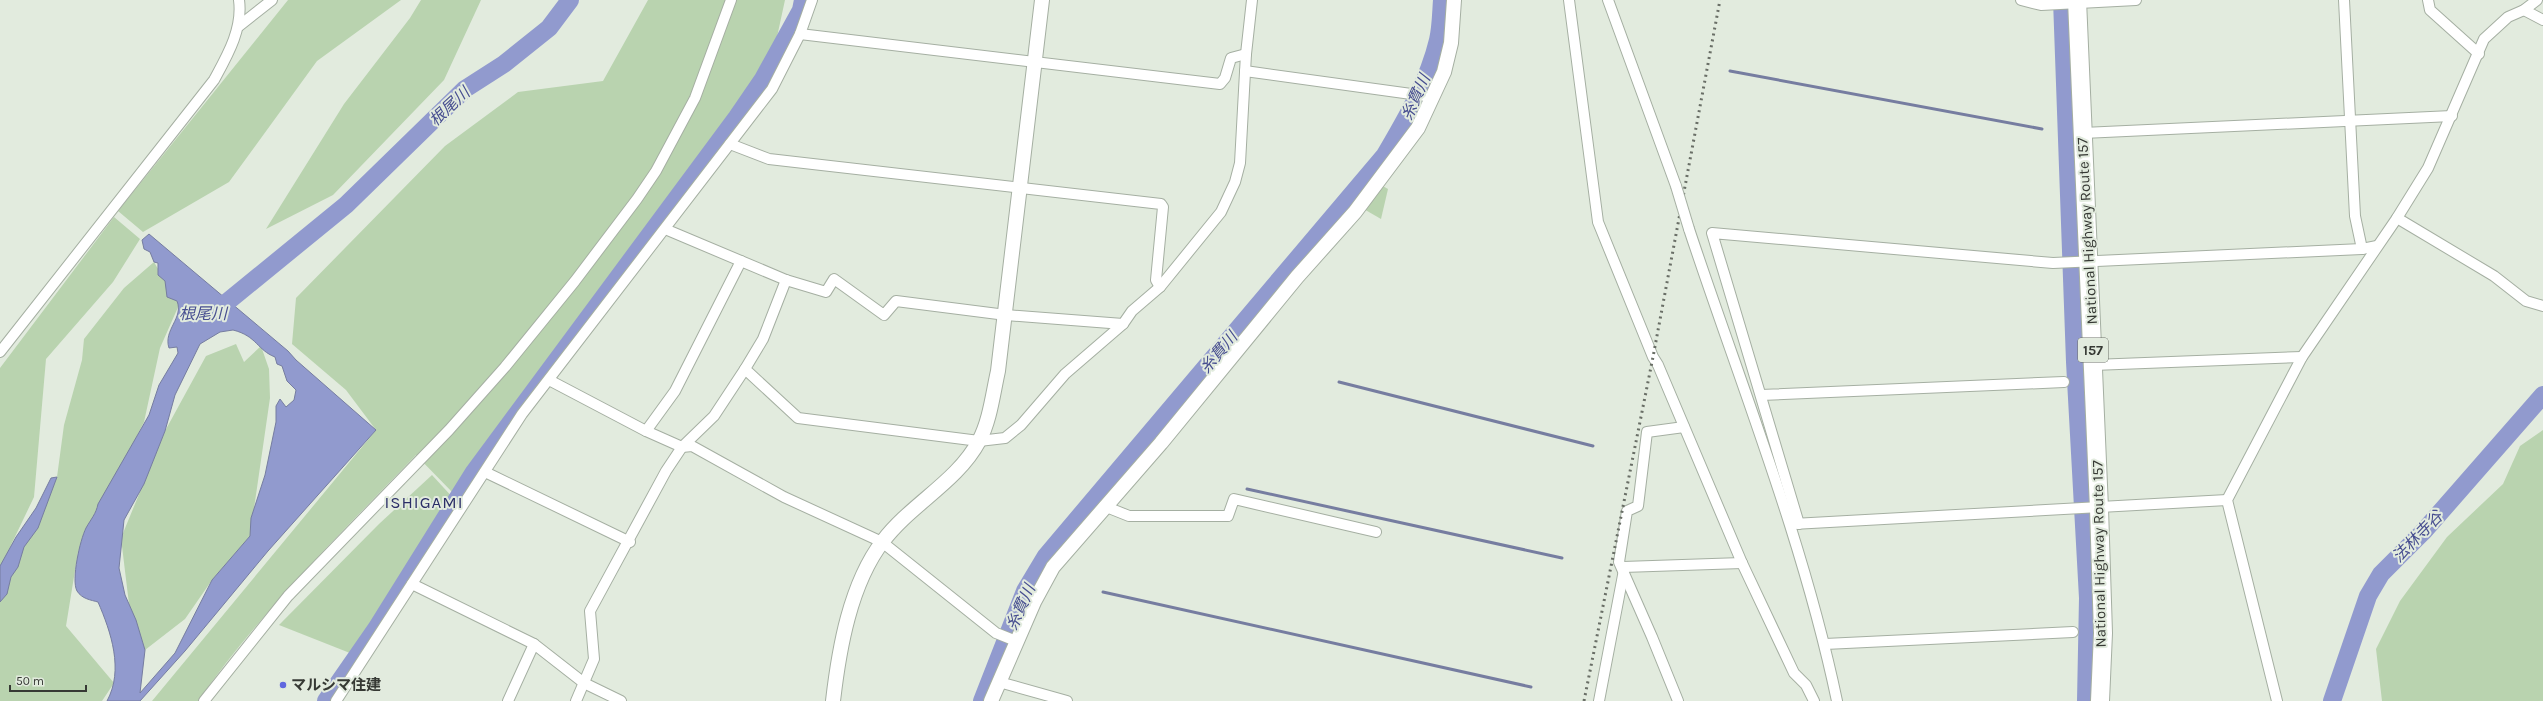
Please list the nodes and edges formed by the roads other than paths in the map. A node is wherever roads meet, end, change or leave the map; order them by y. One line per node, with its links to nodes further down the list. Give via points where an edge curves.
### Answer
1 (239, 0): 18 (street)
2 (272, 0): 18 (street)
3 (731, 0): 70 (street, via 695,98 656,171 637,199 505,367 444,435 288,596)
4 (812, 0): 19 (street)
5 (1042, 0): 22 (street)
6 (1252, 0): 20 (street)
7 (1454, 0): 24 (street, via 1451,43 1444,72)
8 (1569, 0): 48 (street, via 1598,222 1624,290)
9 (1608, 0): 56 (street, bridge)
10 (2021, 0): 15 (street, via 2049,4)
11 (2136, 0): 15 (street)
12 (2344, 0): 26 (street)
13 (2428, 0): 21 (street, via 2430,10)
14 (2537, 0): 16 (street)
15 (2074, 2): 27 (highway, National Highway Route 157 / 157)
16 (2524, 10): 17 (street); 21 (street, via 2508,17 2484,39)
17 (2543, 20)
18 (239, 26): 41 (street, via 226,59 214,80)
19 (800, 34): 22 (street); 28 (street, via 772,89)
20 (1246, 54): 22 (street, via 1231,58 1225,78 1220,84); 23 (street)
21 (2479, 54): 25 (street)
22 (1035, 63): 29 (street)
23 (1245, 71): 24 (street); 37 (street, via 1240,163 1235,182 1214,221)
24 (1429, 96): 54 (street, via 1418,128 1355,212)
25 (2452, 116): 26 (street); 30 (street, via 2428,168)
26 (2350, 121): 27 (street); 33 (street, via 2355,216)
27 (2083, 133): 35 (highway, National Highway Route 157 / 157)
28 (730, 144): 29 (street, via 769,159); 31 (street)
29 (1020, 189): 37 (street, via 1161,204 1163,207 1156,280); 39 (street)
30 (2397, 218): 32 (street); 38 (street, via 2494,276 2526,301)
31 (665, 229): 34 (street); 45 (street)
32 (2377, 246): 33 (street); 42 (street)
33 (2362, 249): 35 (street)
34 (740, 261): 36 (street); 49 (street, via 675,391)
35 (2089, 263): 43 (highway, National Highway Route 157 / 157); 47 (street, via 2053,263 1712,232)
36 (786, 280): 39 (street, via 826,292 834,279 884,315 896,301); 44 (street, via 763,339)
37 (1160, 287): 40 (street, via 1132,311)
38 (2543, 306)
39 (1006, 315): 40 (street); 50 (street, via 998,371)
40 (1123, 324): 50 (street, via 1065,374 1021,425 1005,438)
41 (0, 352)
42 (2302, 357): 43 (street); 53 (street)
43 (2093, 365): 55 (highway, National Highway Route 157 / 157)
44 (745, 369): 50 (street, via 798,418); 51 (street, via 714,416)
45 (549, 380): 49 (street); 52 (street, via 522,414)
46 (2064, 382): 47 (street)
47 (1761, 395): 56 (street)
48 (1684, 426): 60 (street); 61 (street, via 1647,432 1638,506 1627,510 1619,562)
49 (646, 431): 51 (street)
50 (979, 441): 59 (street, via 968,458 948,479 902,520)
51 (682, 447): 58 (street, via 666,471); 59 (street, via 692,446 784,498)
52 (485, 472): 58 (street); 62 (street)
53 (2227, 500): 55 (street); 82 (street)
54 (1104, 506): 57 (street, via 1129,516 1228,516 1234,499); 64 (street, via 1053,567)
55 (2099, 508): 56 (street); 81 (highway, National Highway Route 157 / 157, via 2102,633)
56 (1795, 524): 66 (street)
57 (1376, 532)
58 (630, 542): 68 (street, via 590,611 594,659)
59 (882, 542): 64 (street, via 1000,634); 74 (street, via 861,582 848,619 839,654)
60 (1742, 562): 61 (street); 79 (street, via 1794,673 1808,688)
61 (1624, 568): 77 (street); 78 (street)
62 (412, 584): 65 (street); 69 (street)
63 (2073, 632): 66 (street)
64 (1014, 640): 67 (street)
65 (534, 644): 68 (street); 71 (street)
66 (1825, 644): 80 (street)
67 (999, 682): 75 (street); 76 (street)
68 (584, 683): 72 (street); 73 (street)
69 (339, 700)
70 (204, 701)
71 (508, 701)
72 (576, 701)
73 (621, 701)
74 (833, 701)
75 (991, 701)
76 (1068, 701)
77 (1599, 701)
78 (1678, 701)
79 (1814, 701)
80 (1837, 701)
81 (2100, 701)
82 (2277, 701)

